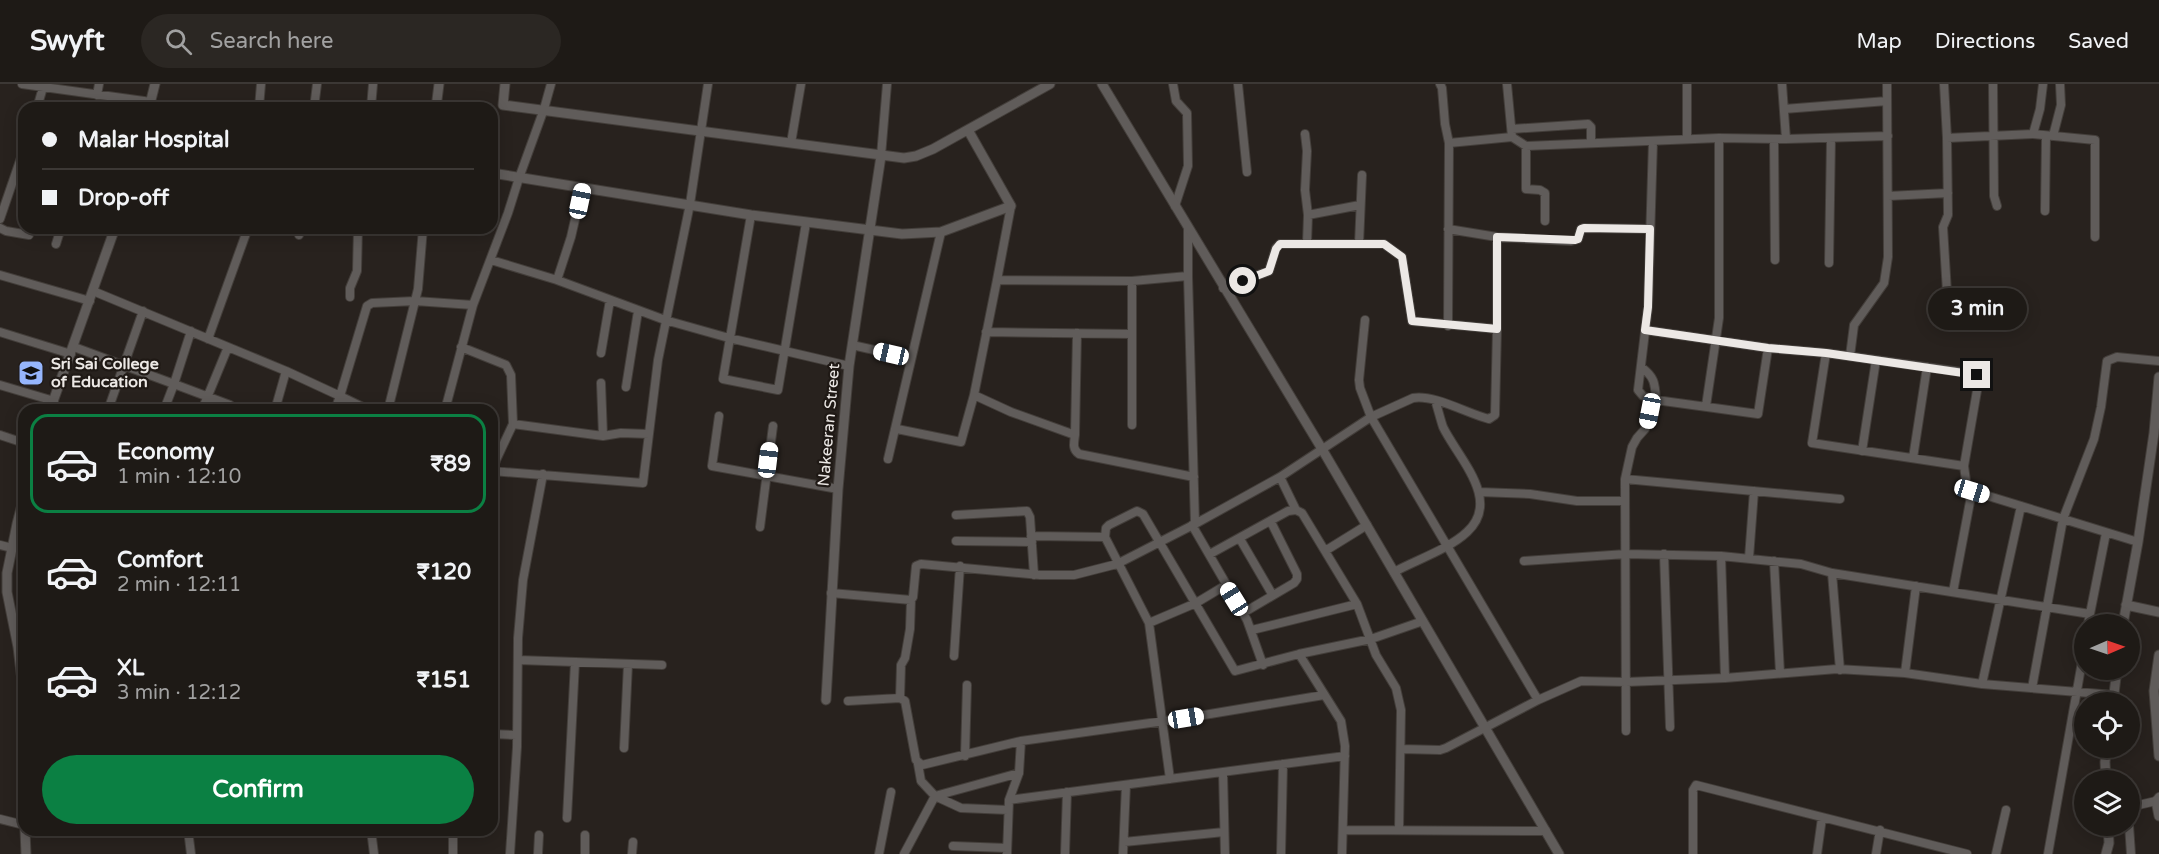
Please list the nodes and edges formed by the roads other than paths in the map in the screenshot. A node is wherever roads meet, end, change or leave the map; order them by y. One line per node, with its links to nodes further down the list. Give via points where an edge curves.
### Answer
1 (22, 84): 26 (street)
2 (99, 84): 27 (street)
3 (155, 84): 31 (street)
4 (261, 84): 32 (street)
5 (317, 84): 33 (street)
6 (374, 84): 34 (street)
7 (439, 84): 35 (street)
8 (505, 84): 36 (street, via 502,105)
9 (551, 84): 36 (street)
10 (708, 84): 38 (street)
11 (801, 84): 53 (street)
12 (887, 84): 57 (street)
13 (1050, 84): 39 (street)
14 (1102, 84): 70 (street)
15 (1173, 84): 70 (street, via 1176,101 1187,113 1188,155)
16 (1238, 84): 59 (street)
17 (1440, 84): 54 (street)
18 (1507, 84): 40 (street)
19 (1687, 84): 49 (street)
20 (1782, 84): 37 (street)
21 (1887, 84): 28 (street)
22 (1944, 84): 48 (street)
23 (1994, 84): 44 (street)
24 (2043, 84): 42 (street)
25 (2060, 84): 45 (street, via 2061,105)
26 (43, 86): 27 (street); 29 (street)
27 (97, 94): 30 (street)
28 (1887, 101): 37 (street); 43 (street)
29 (39, 102)
30 (136, 102)
31 (151, 102)
32 (260, 102)
33 (315, 102)
34 (372, 102)
35 (437, 102)
36 (544, 109): 38 (street); 62 (street)
37 (1784, 109): 51 (street)
38 (700, 130): 53 (street); 66 (street)
39 (968, 130): 57 (street, via 916,156); 68 (street)
40 (1512, 133): 54 (street); 55 (street, via 1588,124); 56 (street)
41 (1305, 134): 73 (street)
42 (2033, 134): 44 (street); 45 (street)
43 (1888, 136): 47 (street); 65 (street)
44 (1994, 136): 48 (street); 69 (street)
45 (2049, 136): 71 (street); 92 (street, via 2095,140)
46 (1719, 138): 49 (street); 50 (street); 126 (street, via 1719,301)
47 (1831, 138): 51 (street); 98 (street)
48 (1947, 138): 64 (street)
49 (1687, 139): 52 (street)
50 (1774, 139): 51 (street); 97 (street)
51 (1786, 139)
52 (1653, 141): 55 (street); 80 (street)
53 (791, 143): 57 (street)
54 (1449, 143): 79 (street)
55 (1591, 143): 56 (street)
56 (1526, 146): 75 (street, via 1526,189 1545,193)
57 (881, 156): 81 (street, Nakeeran Street)
58 (18, 166): 74 (street)
59 (1247, 172)
60 (498, 174): 62 (street)
61 (1362, 175): 67 (street)
62 (519, 178): 63 (street); 96 (street)
63 (582, 189): 66 (street); 101 (street)
64 (1947, 193): 65 (street); 106 (street, via 1948,215 1943,226)
65 (1888, 196): 135 (street, via 1884,283 1854,325)
66 (690, 204): 72 (street); 114 (street)
67 (1360, 205): 73 (street); 95 (street)
68 (1011, 206): 82 (street); 102 (street)
69 (1997, 206)
70 (1175, 207): 78 (street)
71 (2045, 211)
72 (751, 215): 76 (street); 124 (street)
73 (1308, 215): 93 (street)
74 (0, 219)
75 (1545, 220)
76 (806, 223): 81 (street); 132 (street)
77 (0, 228): 83 (street)
78 (1188, 229): 100 (street); 104 (street)
79 (1448, 229): 91 (street); 116 (street)
80 (1650, 229): 91 (street, via 1584,228 1575,240); 118 (street)
81 (871, 231): 82 (street); 127 (street, Nakeeran Street)
82 (941, 232): 136 (street)
83 (18, 233)
84 (23, 234): 90 (street)
85 (59, 234): 94 (street)
86 (113, 234): 105 (street)
87 (246, 234): 125 (street)
88 (358, 234): 107 (street, via 357,271)
89 (423, 234): 110 (street)
90 (29, 235)
91 (1497, 237): 117 (street)
92 (2095, 237)
93 (1307, 243): 95 (street); 104 (street, via 1280,244 1269,271)
94 (56, 244)
95 (1359, 244): 116 (street, via 1384,244 1402,257 1410,320)
96 (491, 260): 101 (street); 111 (street)
97 (1775, 260)
98 (1829, 263)
99 (0, 275): 109 (street)
100 (1188, 276): 103 (street); 186 (street)
101 (557, 280): 108 (street)
102 (997, 280): 103 (street); 121 (street)
103 (1132, 280): 123 (street)
104 (1224, 288): 177 (street)
105 (93, 291): 109 (street); 112 (street)
106 (1947, 292)
107 (350, 297)
108 (610, 300): 113 (street); 133 (street)
109 (90, 301): 131 (street)
110 (415, 301): 111 (street); 150 (street, via 367,306); 163 (street)
111 (473, 305): 129 (street)
112 (143, 311): 119 (street); 139 (street)
113 (638, 311): 114 (street); 148 (street)
114 (665, 320): 124 (street); 172 (street)
115 (1365, 320): 167 (street, via 1359,380)
116 (1448, 326): 117 (street)
117 (1497, 329): 153 (street, via 1494,418)
118 (1645, 330): 126 (street); 142 (street)
119 (190, 331): 125 (street); 146 (street)
120 (0, 332): 131 (street)
121 (986, 332): 122 (street); 149 (street)
122 (1077, 333): 123 (street); 174 (street)
123 (1132, 334): 169 (street)
124 (729, 338): 132 (street); 132 (street, via 723,379 778,390)
125 (208, 339): 128 (street)
126 (1715, 339): 130 (street); 165 (street)
127 (852, 345): 136 (street); 140 (street, Nakeeran Street)
128 (228, 347): 143 (street); 151 (street)
129 (461, 347): 164 (street); 168 (street, via 506,365 511,375)
130 (1768, 348): 134 (street); 165 (street, via 1758,414)
131 (72, 350): 139 (street); 155 (street)
132 (784, 351): 140 (street)
133 (602, 353)
134 (1826, 353): 135 (street); 179 (street, via 1812,443)
135 (1850, 356): 137 (street)
136 (910, 358): 171 (street)
137 (1876, 360): 141 (street); 179 (street)
138 (2159, 361): 198 (street, via 2117,357 2107,361 2094,439)
139 (126, 364): 146 (street); 156 (street)
140 (849, 366): 189 (street, Nakeeran Street)
141 (1927, 367): 180 (street); 182 (street, via 1975,374 1979,379)
142 (1641, 368): 152 (street, via 1655,381); 152 (street, via 1638,390)
143 (286, 371): 150 (street); 160 (street)
144 (2159, 377): 210 (street)
145 (601, 383): 175 (street)
146 (174, 384): 151 (street); 157 (street)
147 (0, 385): 154 (street)
148 (626, 387)
149 (974, 395): 171 (street, via 961,442); 174 (street)
150 (340, 396): 161 (street); 162 (street)
151 (207, 397): 158 (street); 159 (street)
152 (1654, 399): 165 (street); 188 (street, via 1645,429 1632,447)
153 (1435, 400): 167 (street, via 1413,398); 192 (street, via 1443,426)
154 (49, 404)
155 (52, 404)
156 (110, 404)
157 (166, 404)
158 (204, 404)
159 (227, 404)
160 (277, 404)
161 (337, 404)
162 (357, 404)
163 (389, 404)
164 (447, 404)
165 (1706, 406)
166 (719, 416): 185 (street, via 712,466)
167 (1371, 417): 177 (street); 212 (street)
168 (513, 424): 175 (street); 178 (street)
169 (1132, 425)
170 (772, 426): 185 (street)
171 (897, 429): 181 (street)
172 (649, 434): 175 (street); 184 (street, via 643,483)
173 (0, 435): 176 (street)
174 (1075, 435): 186 (street, via 1075,452 1079,454)
175 (603, 436)
176 (18, 441)
177 (1322, 448): 187 (street); 202 (street)
178 (498, 450)
179 (1862, 451): 180 (street)
180 (1913, 458): 182 (street)
181 (888, 459)
182 (1964, 466): 191 (street, via 1966,485)
183 (498, 471): 184 (street)
184 (543, 474): 251 (street, via 523,580)
185 (766, 477): 189 (street); 203 (street)
186 (1194, 477): 201 (street)
187 (1280, 477): 196 (street); 201 (street)
188 (1625, 479): 190 (street); 194 (street)
189 (838, 489): 229 (street, Nakeeran Street)
190 (1754, 491): 193 (street); 219 (street)
191 (1972, 491): 195 (street); 230 (street)
192 (1479, 492): 194 (street); 212 (street, via 1482,508 1477,522)
193 (1840, 499)
194 (1624, 501): 216 (street)
195 (2021, 506): 198 (street); 234 (street)
196 (1296, 510): 200 (street); 214 (street, via 1302,513)
197 (956, 515): 206 (street, via 1027,511)
198 (2063, 519): 204 (street); 237 (street)
199 (18, 522): 213 (street)
200 (1271, 522): 207 (street); 232 (street, via 1297,574 1294,583)
201 (1193, 525): 209 (street); 215 (street)
202 (1367, 525): 214 (street); 224 (street)
203 (760, 527)
204 (2106, 533): 210 (street); 241 (street)
205 (1105, 537): 206 (street); 209 (street, via 1109,525 1140,511); 222 (street)
206 (1032, 539): 208 (street); 226 (street)
207 (1240, 539): 215 (street); 232 (street)
208 (956, 542)
209 (1159, 542): 222 (street); 235 (street)
210 (2138, 542): 238 (street)
211 (0, 544): 213 (street)
212 (1448, 545): 224 (street); 271 (street)
213 (12, 548): 231 (street)
214 (1325, 551): 236 (street)
215 (1210, 554): 227 (street)
216 (1626, 554): 217 (street); 220 (street); 263 (street)
217 (1664, 554): 218 (street); 261 (street)
218 (1720, 556): 219 (street); 260 (street)
219 (1749, 558): 221 (street)
220 (1524, 561)
221 (1774, 561): 225 (street); 258 (street)
222 (1117, 564): 226 (street, via 1074,575); 244 (street)
223 (960, 566): 226 (street); 233 (street, via 916,566 914,597); 250 (street)
224 (1394, 572): 243 (street)
225 (1832, 573): 228 (street); 256 (street)
226 (1034, 575)
227 (1226, 585): 235 (street); 240 (street)
228 (1916, 586): 230 (street); 259 (street)
229 (831, 592): 233 (street); 270 (street, Nakeeran Street)
230 (1953, 592): 234 (street)
231 (3, 593): 246 (street)
232 (1272, 594): 240 (street)
233 (910, 600): 269 (street)
234 (2001, 600): 237 (street); 264 (street)
235 (1196, 603): 244 (street); 255 (street, via 1235,671)
236 (1357, 604): 245 (street); 247 (street)
237 (2046, 605): 241 (street); 266 (street)
238 (2126, 605): 239 (street); 242 (street)
239 (2159, 612)
240 (1243, 613): 245 (street)
241 (2090, 614)
242 (2125, 614)
243 (1423, 621): 247 (street); 276 (street)
244 (1149, 623): 275 (street)
245 (1252, 630): 255 (street)
246 (18, 638)
247 (1371, 639): 248 (street); 283 (street, via 1396,688 1401,710)
248 (1299, 654): 255 (street); 268 (street)
249 (2159, 655): 257 (street)
250 (954, 656)
251 (518, 660): 252 (street); 280 (street)
252 (575, 662): 253 (street); 302 (street)
253 (628, 664): 254 (street); 282 (street)
254 (662, 665)
255 (1263, 665)
256 (1840, 670): 258 (street); 259 (street)
257 (2158, 671): 273 (street)
258 (1780, 673): 260 (street)
259 (1905, 673): 264 (street)
260 (1725, 678): 261 (street)
261 (1669, 680): 263 (street); 277 (street)
262 (2079, 680): 267 (street)
263 (1626, 682): 271 (street, via 1581,681); 278 (street)
264 (1982, 684): 266 (street)
265 (967, 685): 285 (street)
266 (2032, 688): 267 (street)
267 (2077, 692)
268 (1324, 695): 275 (street); 286 (street, via 1341,721)
269 (900, 698): 272 (street); 287 (street, via 907,706)
270 (826, 700)
271 (1538, 700): 276 (street)
272 (848, 701)
273 (2156, 708): 284 (street)
274 (2074, 709): 345 (street)
275 (1163, 721): 281 (street); 291 (street)
276 (1485, 727): 283 (street, via 1440,750); 309 (street)
277 (1670, 727)
278 (1626, 731)
279 (498, 734): 280 (street)
280 (517, 735): 328 (street)
281 (1021, 741): 285 (street); 290 (street)
282 (624, 748)
283 (1401, 750): 307 (street)
284 (2159, 751)
285 (965, 756): 287 (street)
286 (1344, 756): 288 (street); 306 (street)
287 (918, 764): 295 (street, via 921,781)
288 (1283, 764): 289 (street); 337 (street)
289 (1223, 772): 291 (street); 310 (street)
290 (1019, 773): 295 (street); 297 (street)
291 (1170, 779): 292 (street)
292 (1126, 785): 294 (street); 320 (street)
293 (891, 792): 332 (street)
294 (1066, 792): 297 (street); 334 (street)
295 (935, 796): 299 (street, via 961,808); 333 (street)
296 (2157, 799): 298 (street); 301 (street)
297 (1009, 800): 299 (street)
298 (2140, 804)
299 (1008, 810): 323 (street)
300 (2006, 810): 344 (street)
301 (2159, 816)
302 (567, 818)
303 (1822, 818): 308 (street); 340 (street, via 1696,785); 341 (street)
304 (0, 819): 305 (street)
305 (18, 824)
306 (1342, 830): 307 (street); 338 (street)
307 (1399, 830): 309 (street)
308 (1880, 830): 322 (street); 342 (street)
309 (1545, 831): 339 (street)
310 (1224, 832): 320 (street); 336 (street)
311 (539, 835): 329 (street)
312 (585, 835): 330 (street)
313 (25, 836): 324 (street)
314 (189, 836): 325 (street)
315 (372, 836): 326 (street)
316 (453, 836): 327 (street)
317 (2109, 836): 346 (street)
318 (2129, 836): 347 (street)
319 (633, 842): 331 (street)
320 (1124, 842): 335 (street)
321 (952, 846): 323 (street)
322 (1942, 850): 343 (street)
323 (1007, 851)
324 (26, 854)
325 (191, 854)
326 (374, 854)
327 (453, 854)
328 (510, 854)
329 (538, 854)
330 (585, 854)
331 (632, 854)
332 (879, 854)
333 (904, 854)
334 (1065, 854)
335 (1123, 854)
336 (1225, 854)
337 (1281, 854)
338 (1342, 854)
339 (1559, 854)
340 (1694, 854)
341 (1817, 854)
342 (1876, 854)
343 (1967, 854)
344 (1996, 854)
345 (2048, 854)
346 (2106, 854)
347 (2130, 854)

